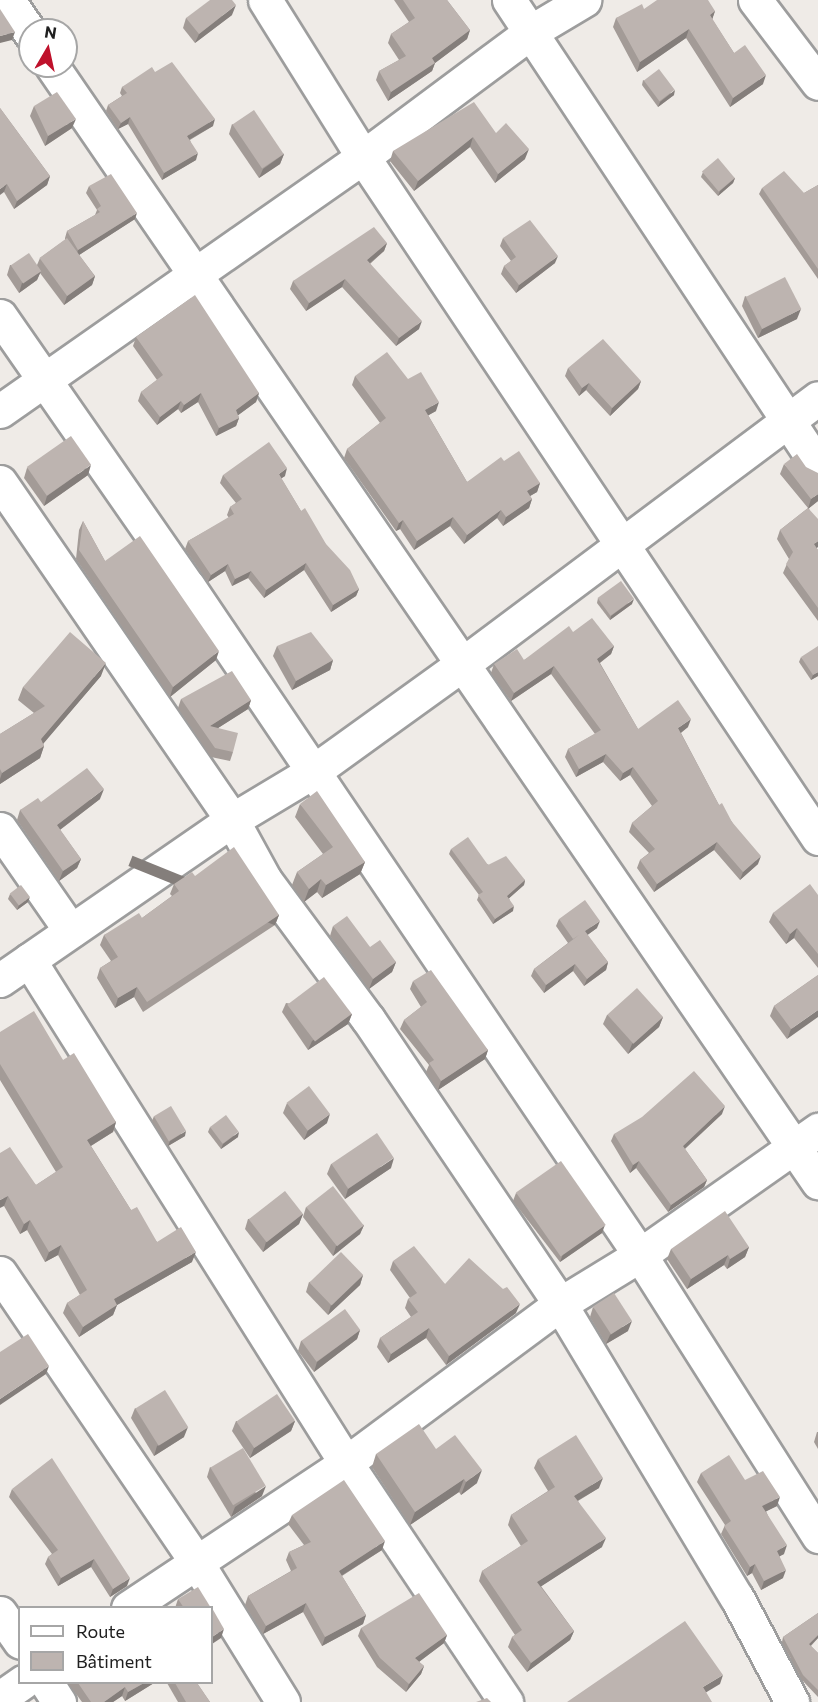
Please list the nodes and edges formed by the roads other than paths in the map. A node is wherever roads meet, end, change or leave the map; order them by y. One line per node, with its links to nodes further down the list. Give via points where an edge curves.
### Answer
1 (8, 0): 6 (street)
2 (265, 0): 10 (street)
3 (509, 0): 7 (street)
4 (584, 0): 7 (street)
5 (755, 0): 9 (street)
6 (20, 18)
7 (532, 32): 10 (street); 16 (street)
8 (60, 78): 11 (street)
9 (818, 83)
10 (363, 157): 11 (street); 19 (street)
11 (193, 277): 13 (street); 20 (street)
12 (0, 316): 13 (street)
13 (45, 382): 15 (street); 21 (street)
14 (818, 398): 16 (street)
15 (0, 411)
16 (785, 422): 17 (street); 19 (street)
17 (818, 466)
18 (0, 482): 22 (street)
19 (622, 545): 20 (street); 24 (street)
20 (464, 663): 21 (street); 28 (street)
21 (314, 771): 22 (street); 30 (street)
22 (232, 820): 25 (street); 32 (street, via 265,880 368,1019)
23 (0, 829): 25 (street)
24 (818, 837)
25 (71, 931): 26 (street)
26 (29, 960): 27 (street); 33 (street)
27 (0, 981)
28 (806, 1139): 29 (street); 30 (street)
29 (818, 1182)
30 (640, 1255): 32 (street); 34 (street)
31 (0, 1273): 35 (street)
32 (560, 1304): 33 (street); 45 (street, via 737,1598)
33 (346, 1462): 35 (street); 44 (street)
34 (818, 1536)
35 (195, 1560): 36 (street); 43 (street)
36 (131, 1606)
37 (0, 1613): 38 (street)
38 (18, 1639)
39 (21, 1684): 41 (street)
40 (47, 1684): 42 (street)
41 (0, 1698)
42 (59, 1702)
43 (283, 1702)
44 (506, 1702)
45 (792, 1702)

